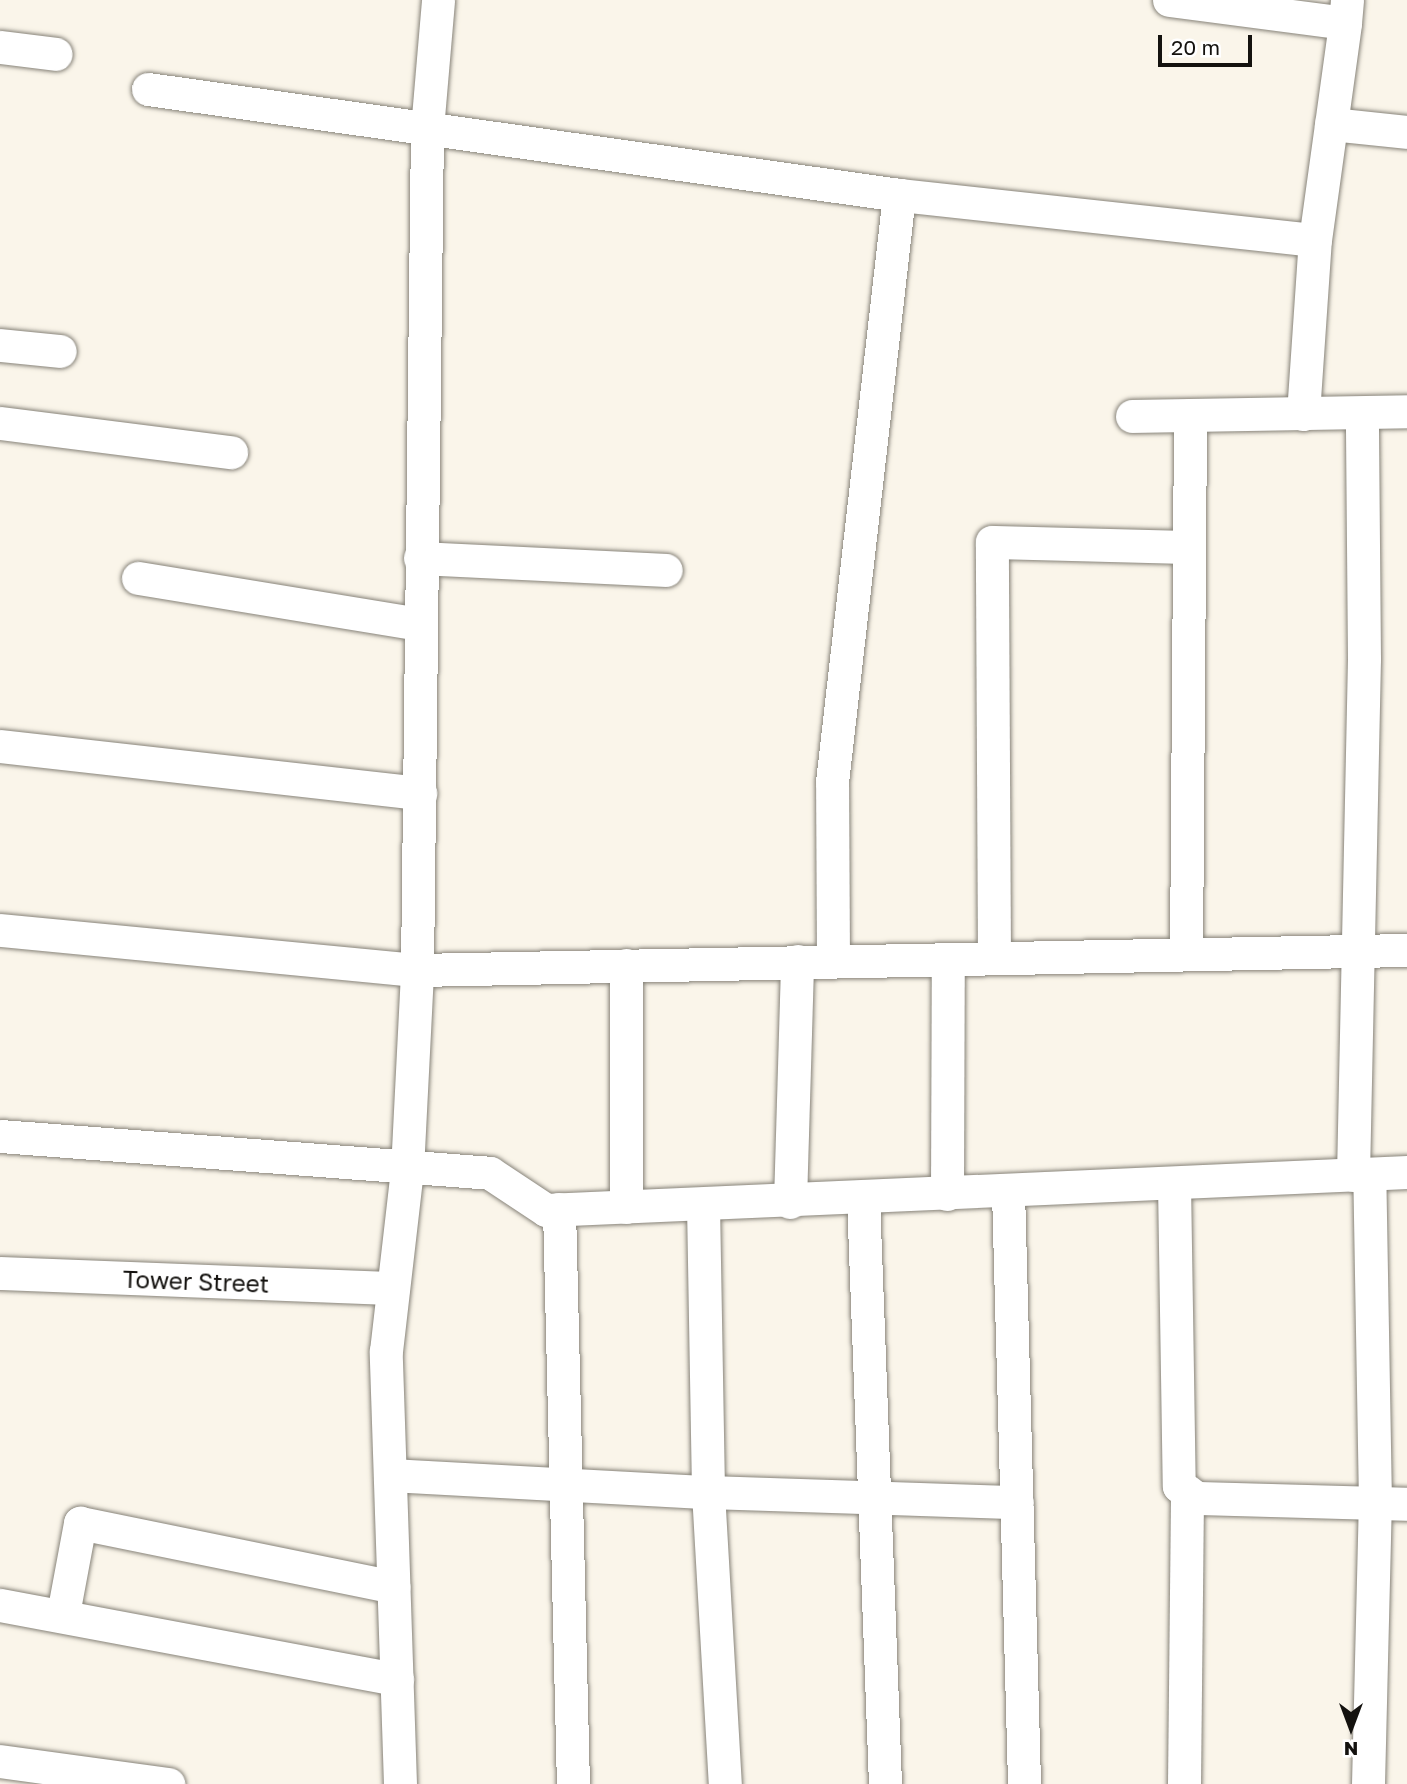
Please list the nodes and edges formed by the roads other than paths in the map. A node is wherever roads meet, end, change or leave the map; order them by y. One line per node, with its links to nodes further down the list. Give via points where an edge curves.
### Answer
1 (438, 0): 8 (street)
2 (1169, 0): 3 (street)
3 (1346, 12): 7 (street)
4 (0, 47): 5 (street)
5 (56, 54)
6 (148, 89): 8 (street)
7 (1331, 124): 9 (street); 11 (street)
8 (427, 129): 10 (street); 22 (street)
9 (1407, 132)
10 (899, 195): 11 (street); 34 (street, via 832,782)
11 (1315, 240): 16 (street)
12 (0, 345): 13 (street)
13 (60, 351)
14 (1407, 411): 15 (street)
15 (1362, 413): 16 (street); 30 (street)
16 (1303, 414): 17 (street)
17 (1189, 415): 18 (street); 21 (street)
18 (1132, 416)
19 (0, 423): 20 (street)
20 (232, 452)
21 (1189, 547): 31 (street); 32 (street, via 992,542)
22 (420, 558): 23 (street); 25 (street)
23 (666, 570)
24 (138, 578): 25 (street)
25 (418, 624): 27 (street)
26 (0, 746): 27 (street)
27 (420, 793): 37 (street)
28 (0, 930): 37 (street)
29 (1407, 950): 30 (street)
30 (1360, 951): 31 (street); 41 (street)
31 (1186, 954): 32 (street)
32 (994, 958): 33 (street)
33 (948, 959): 34 (street); 44 (street)
34 (833, 960): 35 (street)
35 (797, 961): 36 (street); 46 (street)
36 (626, 965): 37 (street); 48 (street)
37 (417, 970): 39 (street)
38 (0, 1136): 39 (street)
39 (407, 1170): 49 (street, via 490,1173 546,1210); 51 (street)
40 (1407, 1172): 41 (street)
41 (1361, 1175): 42 (street); 58 (street)
42 (1174, 1183): 43 (street); 54 (street, via 1179,1486)
43 (1008, 1191): 44 (street); 57 (street)
44 (947, 1194): 45 (street)
45 (863, 1198): 46 (street); 56 (street)
46 (790, 1202): 47 (street)
47 (703, 1204): 48 (street); 55 (street)
48 (626, 1207): 49 (street)
49 (559, 1209): 53 (street)
50 (0, 1273): 51 (street, Tower Street)
51 (393, 1288): 52 (street, via 387,1351)
52 (390, 1475): 53 (street); 59 (street)
53 (563, 1484): 55 (street); 66 (street)
54 (1187, 1491): 58 (street, via 1197,1498); 70 (street)
55 (708, 1492): 56 (street); 67 (street)
56 (872, 1498): 57 (street); 68 (street)
57 (1017, 1502): 69 (street)
58 (1391, 1503): 71 (street)
59 (394, 1587): 61 (street, via 80,1523); 62 (street)
60 (0, 1605): 61 (street)
61 (63, 1614): 62 (street)
62 (397, 1679): 65 (street)
63 (0, 1761): 64 (street)
64 (169, 1784)
65 (400, 1784)
66 (573, 1784)
67 (725, 1784)
68 (885, 1784)
69 (1024, 1784)
70 (1184, 1784)
71 (1368, 1784)

